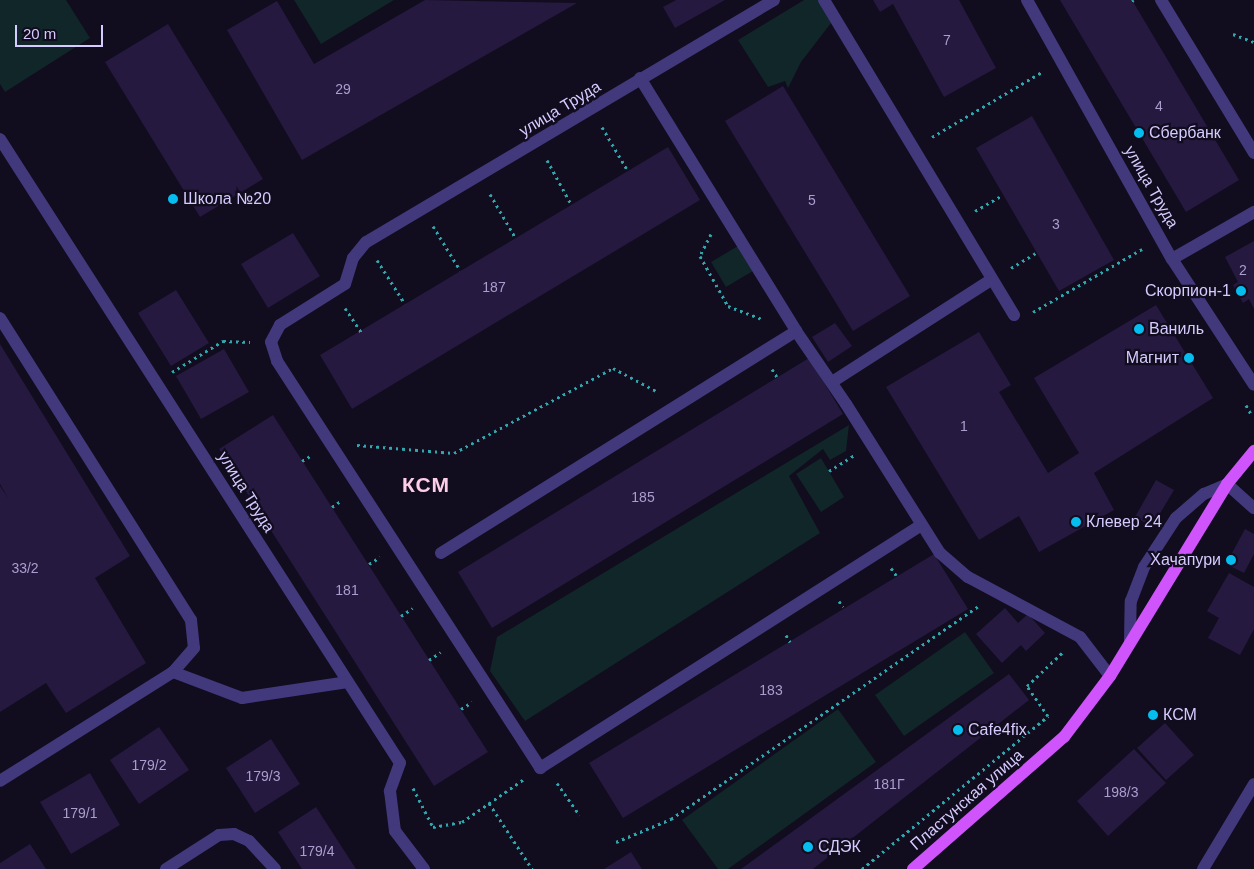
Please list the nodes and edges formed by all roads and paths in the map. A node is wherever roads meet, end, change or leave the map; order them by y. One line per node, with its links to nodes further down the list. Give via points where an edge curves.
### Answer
1 (774, 0): 8 (street, улица Труда)
2 (824, 0): 12 (street)
3 (1027, 0): 26 (street, улица Труда)
4 (1161, 0): 13 (street)
5 (1233, 34): 6 (path)
6 (1254, 42)
7 (1036, 76): 12 (path)
8 (640, 78): 9 (street, улица Труда); 20 (street)
9 (591, 109): 11 (street, улица Труда); 14 (path)
10 (0, 139): 36 (street, улица Труда)
11 (537, 142): 15 (street, улица Труда); 17 (path)
12 (913, 148): 21 (street)
13 (1254, 153)
14 (628, 171)
15 (479, 176): 18 (street, улица Труда); 22 (path)
16 (1003, 194): 21 (path)
17 (571, 204)
18 (422, 208): 23 (street, улица Труда); 27 (path)
19 (1254, 212): 26 (street)
20 (721, 213): 33 (street); 33 (path, via 700,256 728,306)
21 (957, 222): 28 (street)
22 (515, 237)
23 (365, 244): 29 (street, via 353,258 345,284); 30 (path)
24 (1146, 246): 31 (path, via 1038,312)
25 (1036, 253): 28 (path)
26 (1172, 259): 38 (street, улица Труда)
27 (460, 270)
28 (991, 280): 31 (street); 37 (street)
29 (334, 291): 34 (path); 35 (street, via 280,325)
30 (405, 304)
31 (1014, 315)
32 (0, 318): 49 (street, via 191,620 194,648)
33 (796, 331): 37 (street); 39 (street)
34 (360, 332)
35 (271, 342): 36 (path, via 222,341); 40 (street, via 277,361)
36 (156, 381): 51 (street, улица Труда)
37 (832, 382): 44 (street)
38 (1254, 385)
39 (679, 403): 40 (path, via 613,368 454,453); 45 (street)
40 (330, 443): 53 (street)
41 (1254, 451): 42 (main road, Пластунская улица)
42 (1227, 484): 43 (street); 48 (main road, Пластунская улица); 48 (street, via 1204,494 1176,518 1144,567 1131,601)
43 (1254, 508)
44 (921, 525): 46 (street, via 940,553 968,577); 53 (street)
45 (441, 553)
46 (996, 594): 47 (street, via 1043,614); 58 (path, via 671,819)
47 (1080, 637): 50 (street); 63 (path, via 1027,686 1048,716)
48 (1130, 640): 50 (main road, Пластунская улица)
49 (173, 672): 51 (street, via 242,698); 54 (street)
50 (1110, 676): 64 (main road, Пластунская улица, via 1064,737)
51 (348, 682): 52 (street, улица Труда)
52 (400, 763): 56 (path, via 433,827 462,822); 59 (street, via 390,792 390,810 395,831)
53 (542, 766): 56 (path); 57 (path)
54 (0, 781)
55 (1254, 784): 65 (street)
56 (489, 803): 62 (path)
57 (579, 816)
58 (616, 842)
59 (419, 867)
60 (166, 869): 61 (street, via 219,835 234,834 249,841)
61 (275, 869)
62 (532, 869)
63 (862, 869)
64 (913, 869)
65 (1203, 869)

